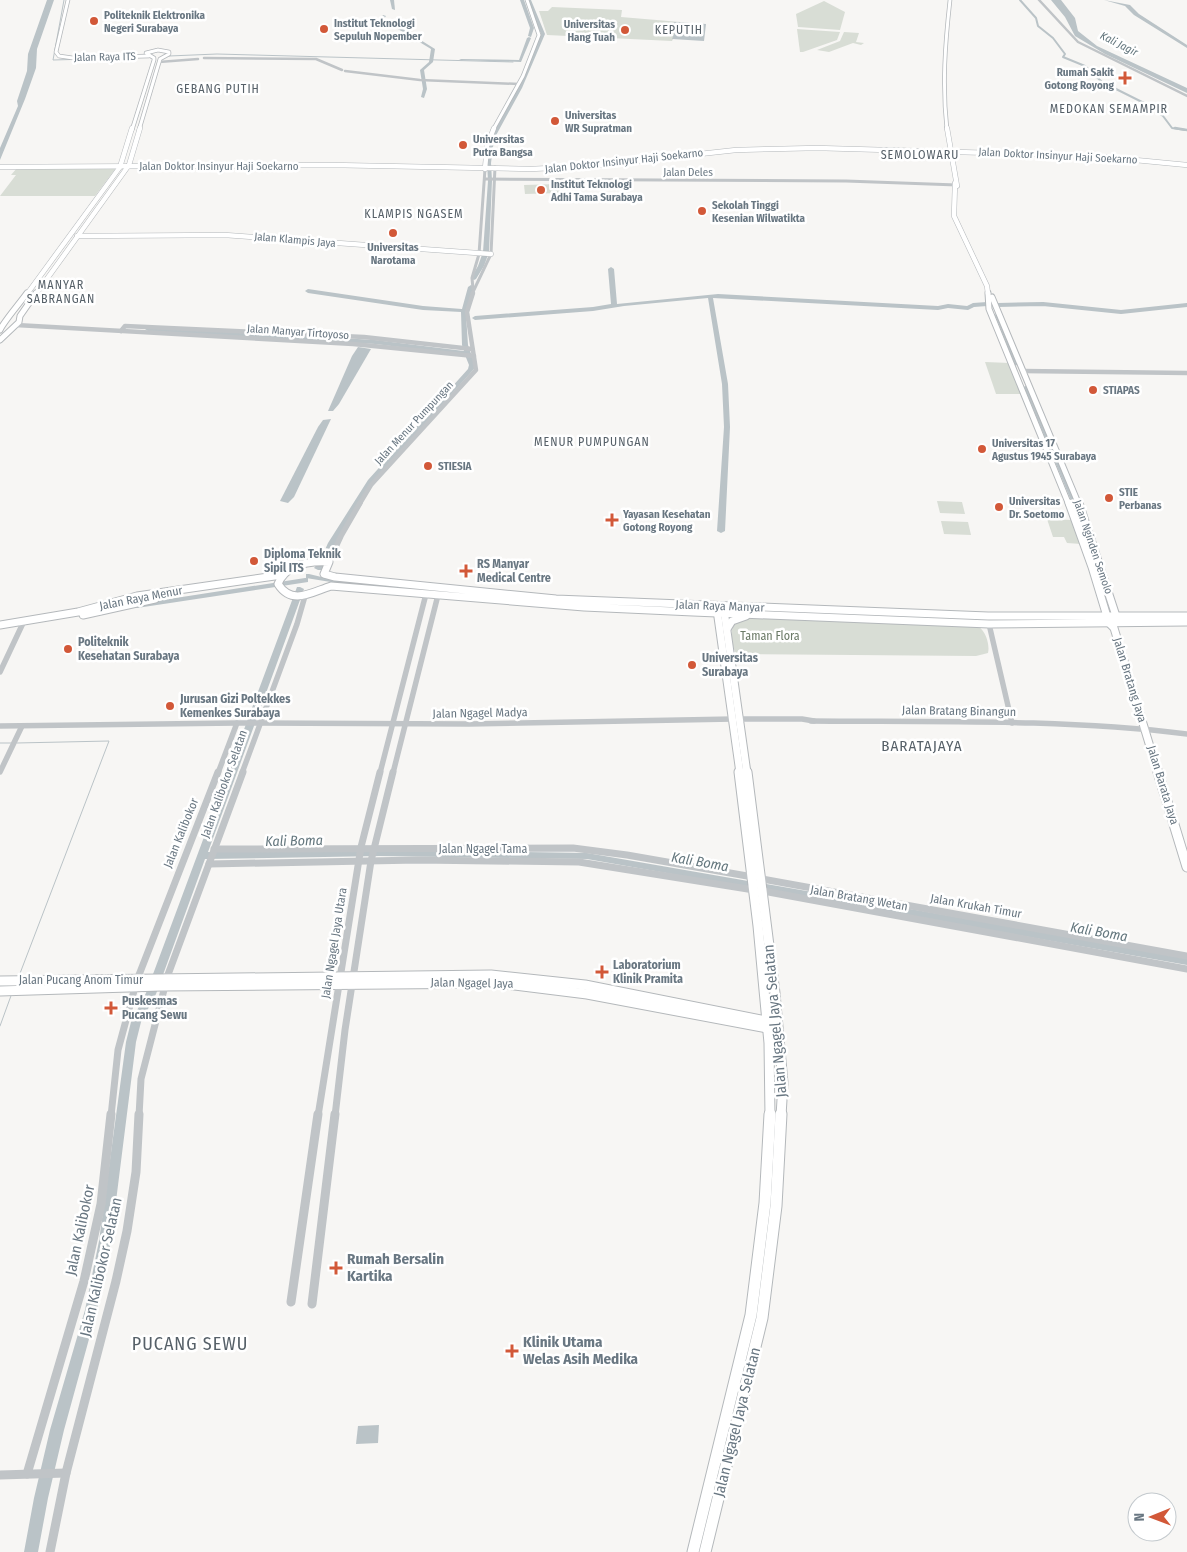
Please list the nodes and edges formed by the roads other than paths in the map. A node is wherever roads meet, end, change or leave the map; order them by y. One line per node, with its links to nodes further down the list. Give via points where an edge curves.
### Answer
1 (527, 0): 8 (main road, via 539,33)
2 (950, 0): 14 (main road, via 943,80)
3 (1039, 0): 11 (street, via 1078,42)
4 (69, 3): 5 (main road, Jalan Raya ITS, via 56,52 62,57)
5 (147, 55): 6 (main road); 7 (main road, Jalan Raya ITS, via 158,50 170,52)
6 (153, 60): 7 (main road); 10 (main road)
7 (159, 60): 8 (street, via 314,60 342,71 385,78); 9 (main road)
8 (519, 84): 23 (main road, via 489,135)
9 (150, 92): 10 (main road); 13 (main road)
10 (144, 93): 12 (main road)
11 (1187, 96)
12 (133, 128): 13 (main road); 19 (main road)
13 (140, 128): 20 (main road)
14 (949, 150): 15 (main road, Jalan Doktor Insinyur Haji Soekarno, via 1048,153); 23 (main road, Jalan Doktor Insinyur Haji Soekarno, via 833,147 736,150 556,169); 26 (main road)
15 (1187, 164)
16 (15, 165): 17 (main road, Jalan Doktor Insinyur Haji Soekarno); 18 (main road, Jalan Doktor Insinyur Haji Soekarno); 21 (main road)
17 (44, 165): 19 (main road, Jalan Doktor Insinyur Haji Soekarno); 22 (main road)
18 (0, 166): 21 (main road, Jalan Doktor Insinyur Haji Soekarno)
19 (121, 166): 20 (main road, Jalan Doktor Insinyur Haji Soekarno); 22 (main road, Jalan Doktor Insinyur Haji Soekarno); 27 (main road)
20 (128, 166): 23 (main road, Jalan Doktor Insinyur Haji Soekarno); 28 (main road)
21 (34, 167): 22 (main road, Jalan Doktor Insinyur Haji Soekarno)
22 (57, 168)
23 (490, 168): 24 (street); 25 (street)
24 (486, 179): 25 (street, Jalan Deles); 30 (street)
25 (493, 179): 26 (street, Jalan Deles); 31 (street)
26 (955, 184): 39 (main road, via 955,215 990,286)
27 (97, 198): 28 (main road); 34 (main road)
28 (105, 198): 29 (main road)
29 (78, 235): 32 (main road, Jalan Klampis Jaya, via 231,235); 35 (main road)
30 (481, 238): 31 (street); 32 (street)
31 (489, 238): 33 (street)
32 (480, 255): 33 (main road, Jalan Klampis Jaya); 36 (street)
33 (489, 255): 37 (street, Jalan Menur Pumpungan, via 488,264)
34 (41, 274): 35 (main road); 40 (main road, via 8,319)
35 (51, 274): 41 (main road)
36 (472, 279): 37 (street); 38 (street, Jalan Menur Pumpungan)
37 (478, 279): 38 (street, Jalan Menur Pumpungan)
38 (474, 290): 45 (street, Jalan Menur Pumpungan, via 467,311)
39 (992, 305): 47 (main road, Jalan Nginden Semolo); 49 (main road, Jalan Nginden Semolo)
40 (1, 322): 42 (main road)
41 (16, 325): 43 (street, Jalan Manyar Tirtoyoso); 44 (main road)
42 (0, 330)
43 (121, 331): 45 (street, Jalan Manyar Tirtoyoso, via 125,326 364,337); 46 (street, Jalan Manyar Tirtoyoso, via 353,344)
44 (0, 340)
45 (467, 348): 46 (street, Jalan Menur Pumpungan)
46 (472, 356): 52 (street, Jalan Menur Pumpungan, via 477,366 472,376 369,488)
47 (1023, 371): 48 (street); 49 (main road, Jalan Nginden Semolo)
48 (1187, 373)
49 (1055, 455): 50 (main road, Jalan Nginden Semolo); 50 (main road, Jalan Nginden Semolo)
50 (1066, 485): 51 (main road, Jalan Nginden Semolo); 51 (main road, Jalan Nginden Semolo)
51 (1091, 551): 66 (main road, Jalan Nginden Semolo); 66 (main road, Jalan Nginden Semolo)
52 (325, 562): 53 (main road, Jalan Raya Menur, via 301,565); 54 (main road, via 324,574)
53 (282, 575): 55 (main road); 57 (main road, Jalan Raya Menur)
54 (335, 577): 56 (main road); 61 (main road, Jalan Raya Manyar, via 556,598)
55 (278, 584): 57 (main road, Jalan Raya Menur); 60 (main road, via 282,590)
56 (331, 586): 58 (main road, Jalan Raya Manyar); 60 (main road)
57 (180, 593): 69 (main road, Jalan Raya Menur)
58 (426, 594): 59 (main road, Jalan Raya Manyar); 78 (street, Jalan Ngagel Jaya Utara)
59 (438, 595): 63 (main road, Jalan Raya Manyar); 79 (street, Jalan Ngagel Jaya Utara)
60 (304, 596): 76 (street, Jalan Kalibokor Selatan, via 297,624)
61 (720, 609): 62 (main road, Jalan Raya Manyar); 63 (main road, Jalan Raya Manyar); 72 (main road, Jalan Ngagel Jaya Selatan)
62 (737, 610): 64 (main road, Jalan Raya Manyar); 67 (main road, Jalan Raya Manyar)
63 (694, 612): 72 (main road, via 708,616)
64 (758, 615): 70 (main road, Jalan Raya Manyar); 72 (main road, via 737,618)
65 (1187, 616): 66 (main road)
66 (1111, 619): 67 (main road, Jalan Raya Manyar); 68 (main road); 82 (main road, Jalan Bratang Jaya)
67 (1046, 620): 70 (main road, Jalan Raya Manyar)
68 (1187, 622)
69 (23, 623): 71 (main road, Jalan Raya Menur); 73 (street)
70 (989, 624): 77 (street)
71 (0, 626)
72 (723, 628): 74 (main road, Jalan Ngagel Jaya Selatan)
73 (0, 672)
74 (737, 720): 77 (street, Jalan Bratang Binangun); 79 (street, Jalan Ngagel Madya); 93 (main road, Jalan Ngagel Jaya Selatan)
75 (240, 723): 76 (street, Jalan Ngagel Madya); 81 (street, Jalan Ngagel Madya); 100 (street, Jalan Kalibokor)
76 (257, 723): 78 (street, Jalan Ngagel Madya); 88 (street, Jalan Kalibokor Selatan)
77 (1012, 723): 82 (street, Jalan Bratang Binangun)
78 (392, 725): 79 (street, Jalan Ngagel Madya); 86 (street, Jalan Ngagel Jaya Utara)
79 (404, 725): 87 (street, Jalan Ngagel Jaya Utara)
80 (0, 726): 81 (street, Jalan Ngagel Madya)
81 (22, 726): 84 (street)
82 (1146, 731): 83 (street, Jalan Bratang Binangun); 92 (main road, Jalan Barata Jaya)
83 (1184, 733)
84 (15, 742): 85 (street)
85 (0, 772)
86 (361, 848): 87 (street, Jalan Ngagel Tama); 88 (street, Jalan Ngagel Tama); 89 (street, Jalan Ngagel Jaya Utara)
87 (374, 848): 90 (street, Jalan Ngagel Jaya Utara); 93 (street, Jalan Ngagel Tama, via 487,846 585,849)
88 (214, 850): 91 (street, Jalan Kalibokor Selatan)
89 (359, 859): 90 (street, Jalan Ngagel Tama); 91 (street, Jalan Ngagel Tama); 96 (street, Jalan Ngagel Jaya Utara)
90 (372, 859): 93 (street, Jalan Ngagel Tama, via 579,862); 97 (street, Jalan Ngagel Jaya Utara)
91 (210, 862): 99 (street, Jalan Kalibokor Selatan)
92 (1187, 867)
93 (758, 884): 94 (street, Jalan Krukah Timur); 95 (street, Jalan Bratang Wetan); 103 (main road, Jalan Ngagel Jaya Selatan)
94 (1187, 956)
95 (1187, 969)
96 (339, 980): 97 (main road, Jalan Ngagel Jaya); 99 (main road, Jalan Ngagel Jaya); 104 (street, Jalan Ngagel Jaya Utara)
97 (353, 980): 103 (main road, Jalan Ngagel Jaya, via 480,978); 105 (street, Jalan Ngagel Jaya Utara)
98 (0, 981): 101 (main road, Jalan Pucang Anom Timur)
99 (164, 983): 100 (main road, Jalan Pucang Anom Timur); 106 (street, Jalan Kalibokor Selatan, via 141,1079 136,1172 127,1231)
100 (141, 984): 101 (main road, Jalan Pucang Anom Timur); 107 (street, Jalan Kalibokor, via 118,1050 101,1204 84,1281)
101 (68, 985): 102 (main road, Jalan Pucang Anom Timur)
102 (0, 991)
103 (773, 1026): 110 (main road, Jalan Ngagel Jaya Selatan, via 783,1083 767,1282 757,1341)
104 (291, 1302)
105 (312, 1304)
106 (66, 1473): 107 (street); 109 (street, Jalan Kalibokor Selatan)
107 (31, 1474): 108 (street)
108 (0, 1475)
109 (50, 1552)
110 (697, 1552)

